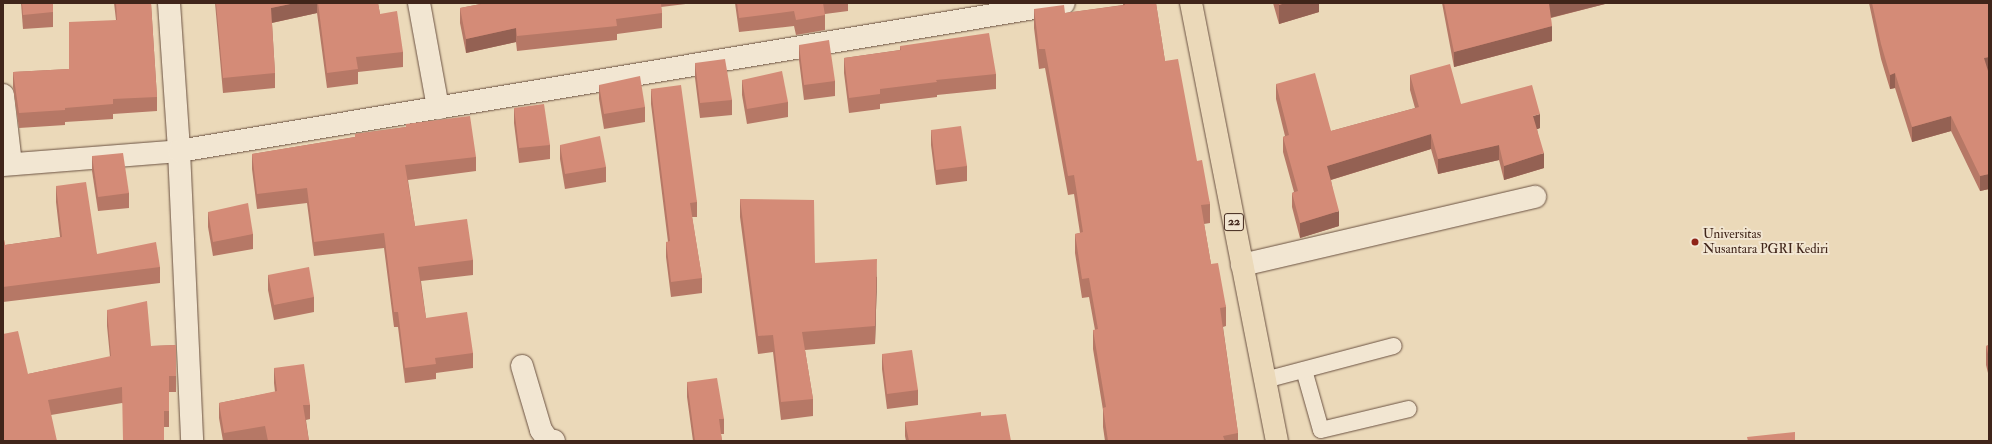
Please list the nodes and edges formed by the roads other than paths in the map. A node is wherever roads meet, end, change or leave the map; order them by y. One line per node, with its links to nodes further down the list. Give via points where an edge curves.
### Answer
1 (169, 3): 7 (street)
2 (419, 3): 6 (street)
3 (1064, 3): 6 (street)
4 (1191, 3): 10 (highway, 22)
5 (3, 95): 8 (street)
6 (438, 108): 7 (street)
7 (180, 151): 8 (street); 16 (street)
8 (7, 165)
9 (1535, 197): 10 (street)
10 (1242, 265): 14 (highway, 22)
11 (1394, 346): 13 (lane)
12 (522, 366): 17 (street, via 541,430 548,440)
13 (1304, 370): 14 (lane); 15 (lane, via 1321,430)
14 (1265, 380): 18 (highway, 22)
15 (1409, 409)
16 (192, 441)
17 (554, 441)
18 (1277, 441)

